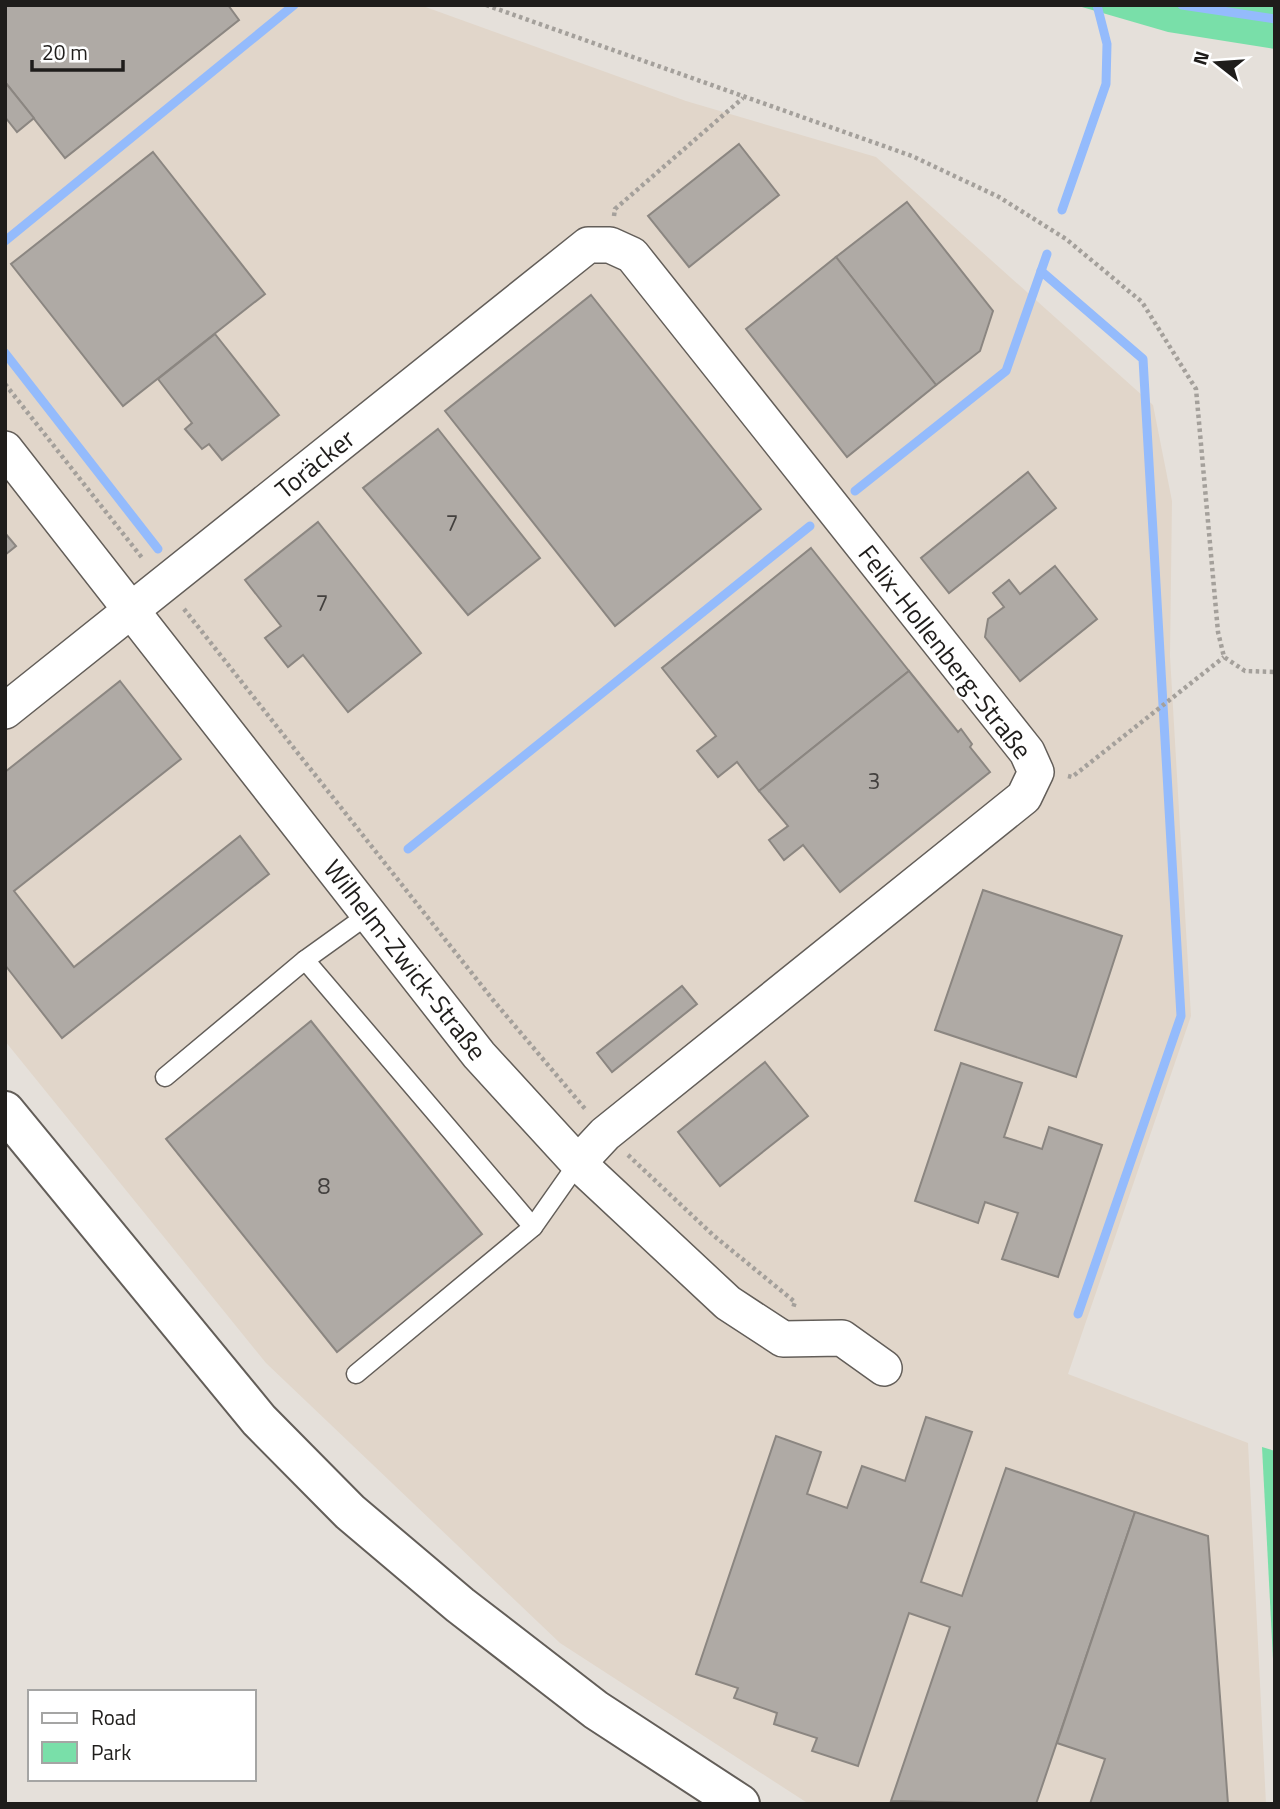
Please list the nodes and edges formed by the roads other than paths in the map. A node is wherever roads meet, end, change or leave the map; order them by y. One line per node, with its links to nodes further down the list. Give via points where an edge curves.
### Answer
1 (621, 250): 3 (street, Toräcker, via 587,245 164,585); 9 (street, Felix-Hollenberg-Straße, via 1027,752 1036,772 1024,797 605,1134)
2 (5, 449): 3 (street, Wilhelm-Zwick-Straße)
3 (128, 609): 4 (street, Toräcker); 5 (street, Wilhelm-Zwick-Straße)
4 (5, 711)
5 (369, 914): 6 (lane); 9 (street, Wilhelm-Zwick-Straße, via 479,1055)
6 (305, 960): 7 (lane); 10 (lane)
7 (165, 1077)
8 (5, 1111): 13 (main road, via 259,1420 350,1511 460,1605 596,1710)
9 (578, 1163): 10 (lane); 11 (street, Wilhelm-Zwick-Straße, via 728,1303 783,1339 842,1338)
10 (533, 1227): 12 (lane)
11 (884, 1368)
12 (356, 1374)
13 (740, 1804)

